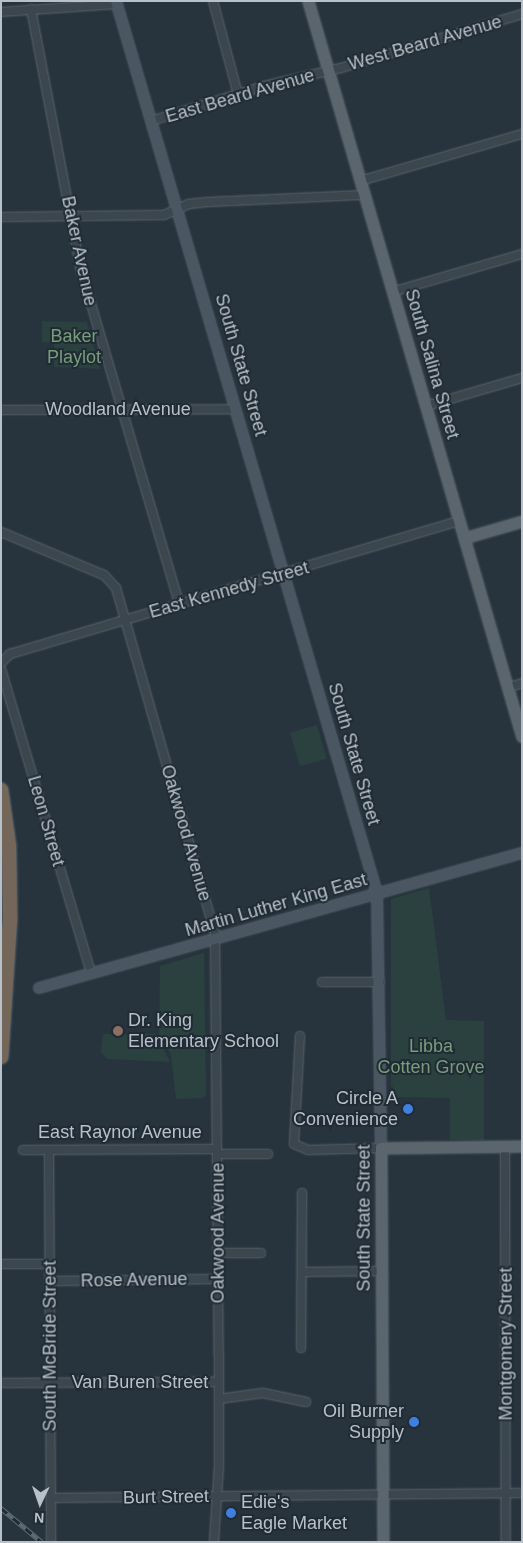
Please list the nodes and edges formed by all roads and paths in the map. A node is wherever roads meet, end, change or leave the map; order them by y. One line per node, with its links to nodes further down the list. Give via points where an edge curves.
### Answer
1 (212, 1): 8 (street)
2 (308, 1): 7 (main road, South Salina Street)
3 (116, 2): 4 (street); 9 (street, South State Street)
4 (31, 9): 5 (street); 14 (street, Baker Avenue)
5 (1, 12)
6 (522, 14): 7 (street, West Beard Avenue)
7 (328, 70): 8 (street, East Beard Avenue); 11 (main road, South Salina Street)
8 (238, 94): 9 (street, East Beard Avenue)
9 (152, 121): 13 (street, South State Street)
10 (522, 134): 11 (street)
11 (360, 181): 12 (main road, South Salina Street)
12 (364, 195): 13 (street, via 208,202); 17 (main road, South Salina Street)
13 (177, 210): 14 (street, via 164,215); 21 (street, South State Street)
14 (71, 216): 15 (street); 20 (street, Baker Avenue, via 92,314)
15 (1, 217)
16 (522, 254): 17 (street)
17 (392, 292): 19 (main road, South Salina Street)
18 (522, 378): 19 (street)
19 (426, 406): 23 (main road, South Salina Street)
20 (120, 408): 21 (street, Woodland Avenue); 22 (street, Woodland Avenue); 28 (street, Baker Avenue)
21 (234, 408): 27 (street, South State Street)
22 (1, 410)
23 (459, 521): 26 (main road, South Salina Street); 27 (street, East Kennedy Street)
24 (522, 521): 26 (main road)
25 (1, 532): 29 (street, Oakwood Avenue, via 104,575 116,588)
26 (464, 538): 33 (main road, South Salina Street)
27 (284, 573): 28 (street, East Kennedy Street); 37 (street, South State Street)
28 (179, 604): 29 (street, East Kennedy Street)
29 (125, 620): 30 (street, East Kennedy Street, via 10,654); 38 (street, Oakwood Avenue)
30 (1, 662)
31 (1, 669): 39 (street, Leon Street)
32 (522, 683): 33 (street)
33 (507, 688): 34 (main road, South Salina Street)
34 (522, 737)
35 (1, 790): 44 (highway, via 9,846 9,964)
36 (522, 853): 37 (street, Martin Luther King East)
37 (377, 894): 38 (street, Martin Luther King East); 41 (street, South State Street)
38 (215, 938): 39 (street, Martin Luther King East); 50 (street, Oakwood Avenue)
39 (90, 973): 42 (street, Martin Luther King East)
40 (322, 982): 41 (street)
41 (380, 982): 47 (street, South State Street)
42 (39, 988)
43 (300, 1036): 47 (street, via 294,1144 308,1150)
44 (1, 1057)
45 (505, 1146): 46 (main road); 47 (main road); 67 (street, Montgomery Street)
46 (522, 1146)
47 (381, 1148): 57 (main road, South State Street)
48 (23, 1150): 49 (street, East Raynor Avenue)
49 (49, 1150): 50 (street, East Raynor Avenue); 56 (street, South McBride Street)
50 (217, 1151): 51 (street, East Raynor Avenue); 53 (street, Oakwood Avenue)
51 (268, 1154)
52 (302, 1193): 58 (street)
53 (218, 1253): 54 (street); 59 (street, Oakwood Avenue)
54 (261, 1253)
55 (1, 1264): 56 (street)
56 (49, 1264): 60 (street, South McBride Street)
57 (382, 1271): 58 (street); 69 (main road, South State Street)
58 (304, 1272): 61 (street)
59 (218, 1279): 60 (street, Rose Avenue); 62 (street, Oakwood Avenue)
60 (50, 1281): 64 (street, South McBride Street)
61 (301, 1348)
62 (219, 1382): 64 (street, Van Buren Street); 65 (street, Oakwood Avenue)
63 (1, 1383): 64 (street, Van Buren Street)
64 (50, 1383): 71 (street, South McBride Street)
65 (219, 1399): 66 (street, via 263,1393); 70 (street, Oakwood Avenue)
66 (306, 1402)
67 (506, 1493): 68 (street, Burt Street); 69 (street, Burt Street); 75 (street, Montgomery Street)
68 (522, 1493)
69 (382, 1495): 70 (street, Burt Street); 74 (main road, South State Street)
70 (216, 1496): 71 (street, Burt Street); 73 (street, Oakwood Avenue)
71 (51, 1498): 72 (street, South McBride Street)
72 (51, 1542)
73 (214, 1542)
74 (383, 1542)
75 (506, 1542)

